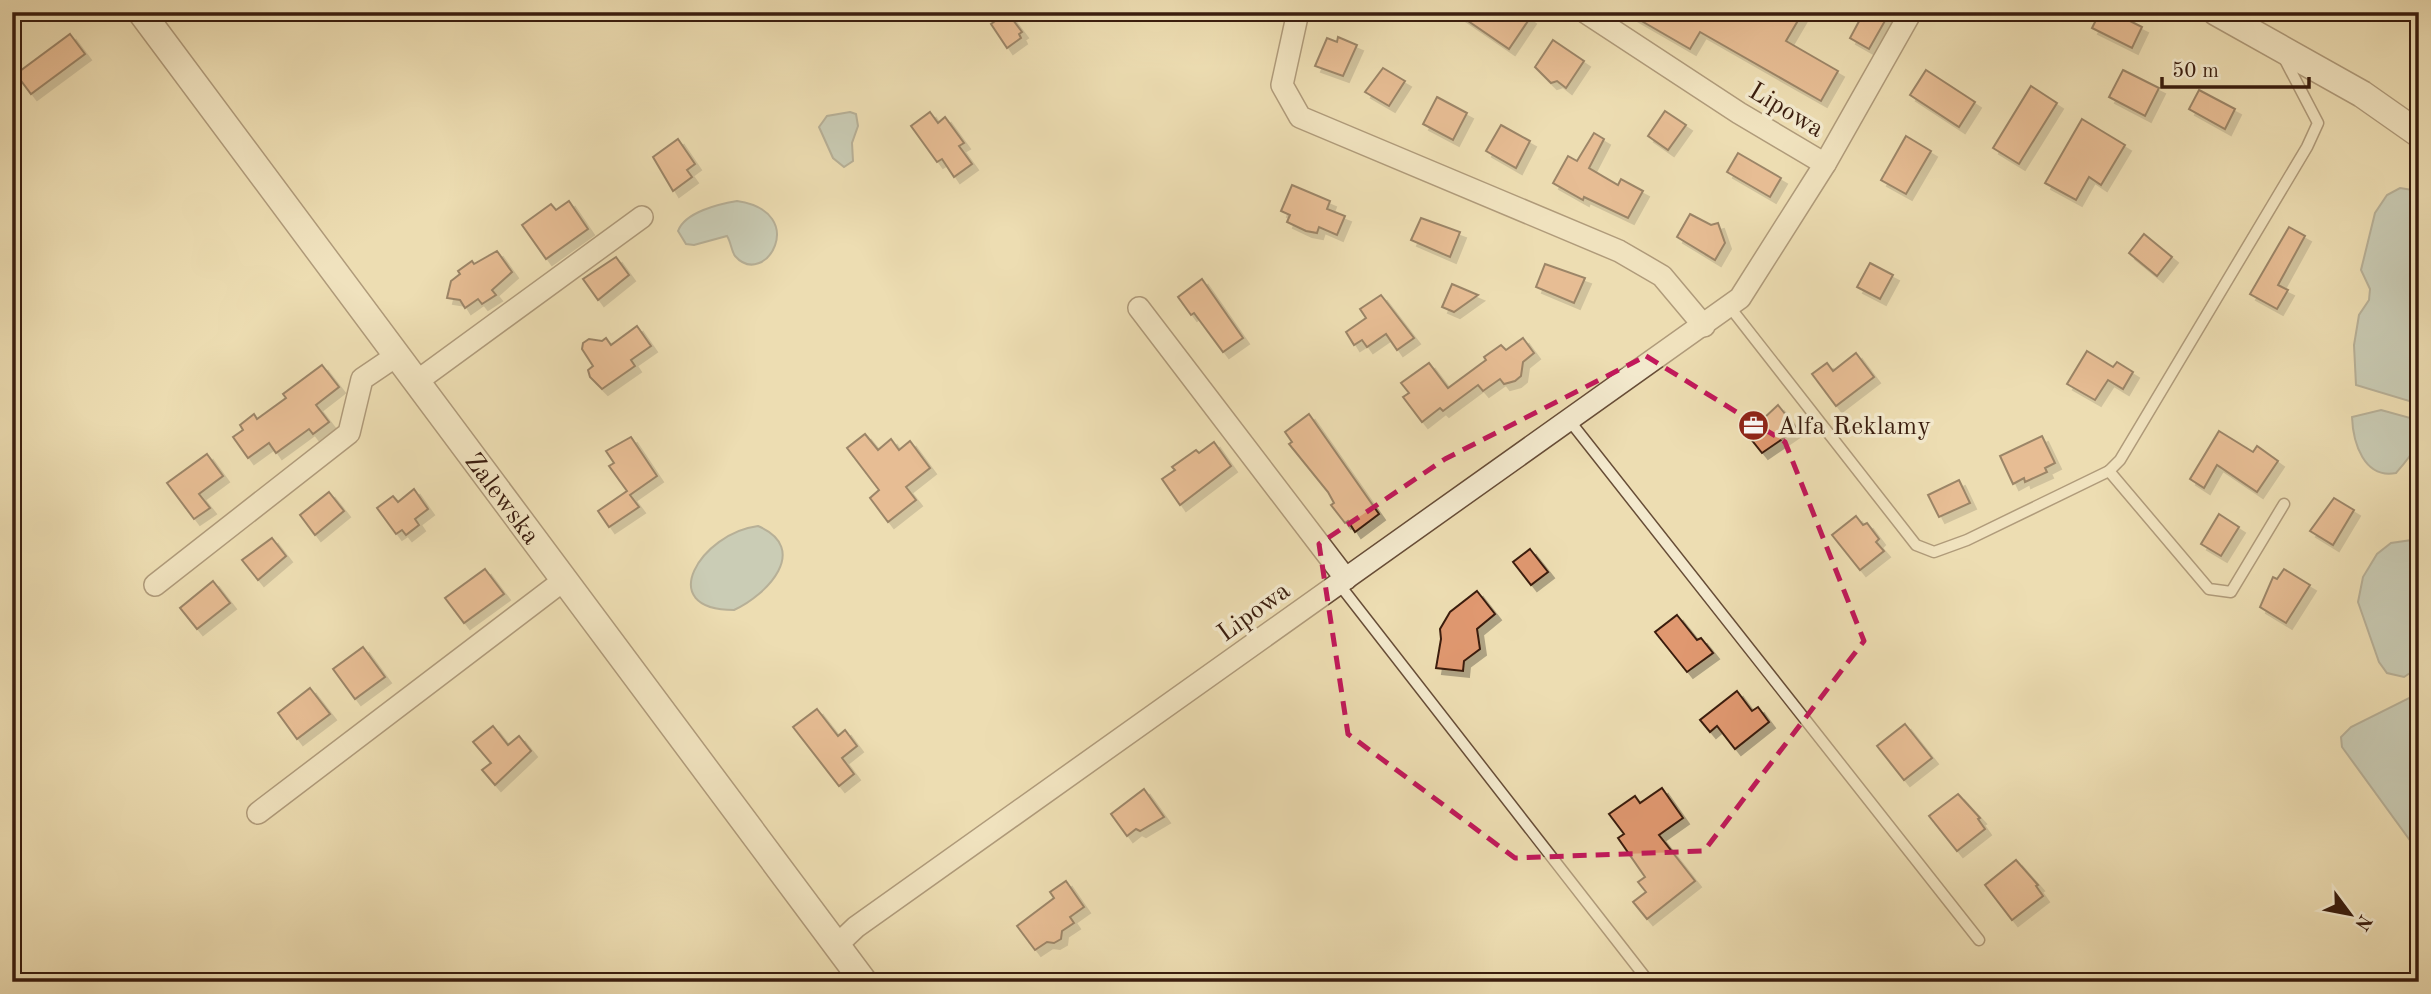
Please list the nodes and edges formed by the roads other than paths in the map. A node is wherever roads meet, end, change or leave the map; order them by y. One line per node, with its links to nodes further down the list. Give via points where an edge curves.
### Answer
1 (141, 12): 13 (street, Zalewska)
2 (1298, 12): 12 (street, via 1282,85 1300,117 1619,251 1662,276)
3 (1585, 12): 8 (street, Lipowa)
4 (1911, 12): 8 (street)
5 (2216, 12): 6 (street)
6 (2274, 44): 7 (street, via 2362,94); 16 (lane, via 2318,123 2120,460)
7 (2419, 134)
8 (1825, 164): 10 (street, Lipowa, via 1740,298)
9 (642, 217): 14 (street)
10 (1729, 306): 12 (street, Lipowa); 16 (lane, via 1916,545 1934,552 1968,540)
11 (1139, 308): 19 (street)
12 (1704, 326): 15 (street, Lipowa)
13 (396, 356): 14 (street, Zalewska); 20 (street, via 362,379 349,433)
14 (416, 382): 18 (street, Zalewska)
15 (1569, 420): 19 (street, Lipowa); 22 (lane)
16 (2109, 471): 17 (lane, via 2208,590 2231,592)
17 (2284, 503)
18 (564, 580): 21 (street); 23 (street, Zalewska)
19 (1343, 582): 23 (street, Lipowa, via 856,927); 25 (lane)
20 (155, 585)
21 (258, 813)
22 (1979, 940)
23 (838, 945): 24 (street, Zalewska)
24 (864, 982)
25 (1649, 982)

